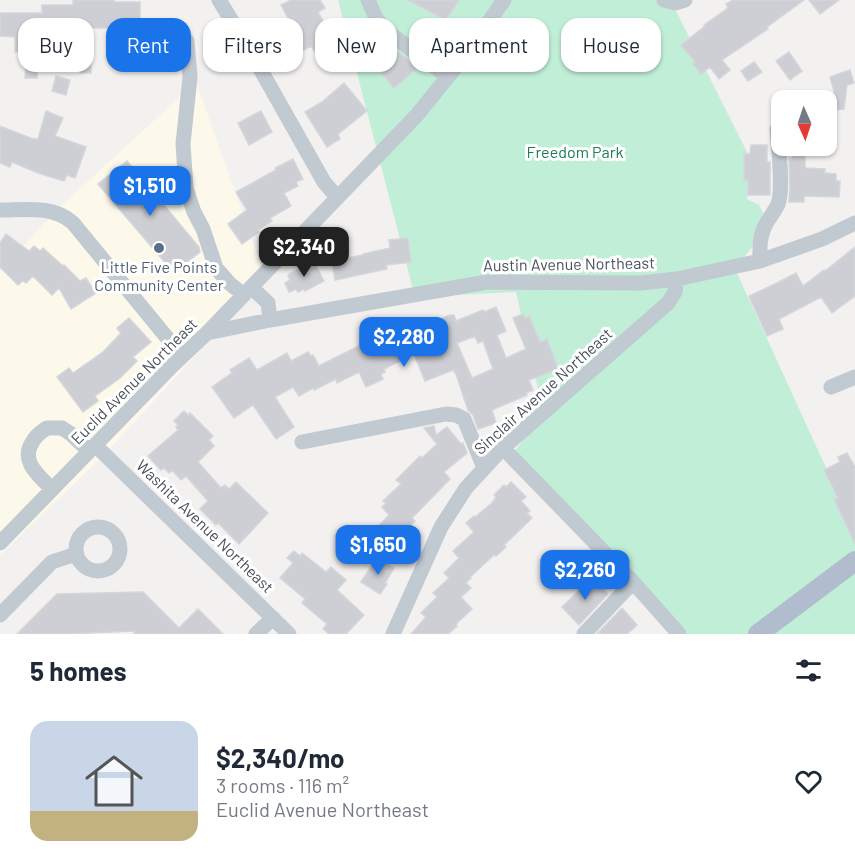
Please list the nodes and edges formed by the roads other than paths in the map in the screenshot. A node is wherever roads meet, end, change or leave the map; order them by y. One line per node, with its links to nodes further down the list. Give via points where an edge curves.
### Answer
1 (219, 0): 9 (street, via 324,182)
2 (368, 0): 7 (street, via 384,29)
3 (504, 0): 7 (street, Euclid Avenue Northeast)
4 (664, 0): 5 (street)
5 (685, 0)
6 (190, 72): 14 (street, via 183,144 186,188 216,268 229,283)
7 (448, 77): 9 (street, Euclid Avenue Northeast, via 417,115)
8 (779, 156): 12 (street, via 778,204 764,227)
9 (337, 197): 14 (street, Euclid Avenue Northeast)
10 (0, 210): 17 (street, via 56,212 73,223)
11 (855, 223): 12 (street, Austin Avenue Northeast)
12 (760, 261): 13 (street, Austin Avenue Northeast)
13 (677, 279): 15 (street, Austin Avenue Northeast, via 641,283 486,282); 22 (street, Sinclair Avenue Northeast, via 668,303)
14 (248, 291): 15 (street, via 268,303); 16 (street, Euclid Avenue Northeast)
15 (270, 320): 16 (street, Austin Avenue Northeast)
16 (207, 333): 17 (street, Euclid Avenue Northeast)
17 (182, 356): 21 (street, Euclid Avenue Northeast)
18 (855, 377): 19 (street)
19 (831, 387)
20 (302, 442): 23 (street, via 456,415 464,419)
21 (92, 448): 24 (street, Euclid Avenue Northeast); 24 (street, Washita Avenue Northeast, via 62,428 47,428 33,439 29,461 33,471); 30 (street, Washita Avenue Northeast)
22 (502, 448): 23 (street, Sinclair Avenue Northeast); 28 (street)
23 (484, 468): 33 (street, Sinclair Avenue Northeast, via 441,527)
24 (52, 489): 25 (street, Euclid Avenue Northeast)
25 (1, 538)
26 (76, 554): 29 (street, via 52,561)
27 (855, 561): 36 (main road)
28 (633, 582): 34 (street); 35 (street)
29 (0, 615)
30 (273, 618): 31 (street); 32 (street, Washita Avenue Northeast)
31 (256, 634)
32 (289, 634)
33 (393, 634)
34 (584, 634)
35 (679, 634)
36 (758, 634)

